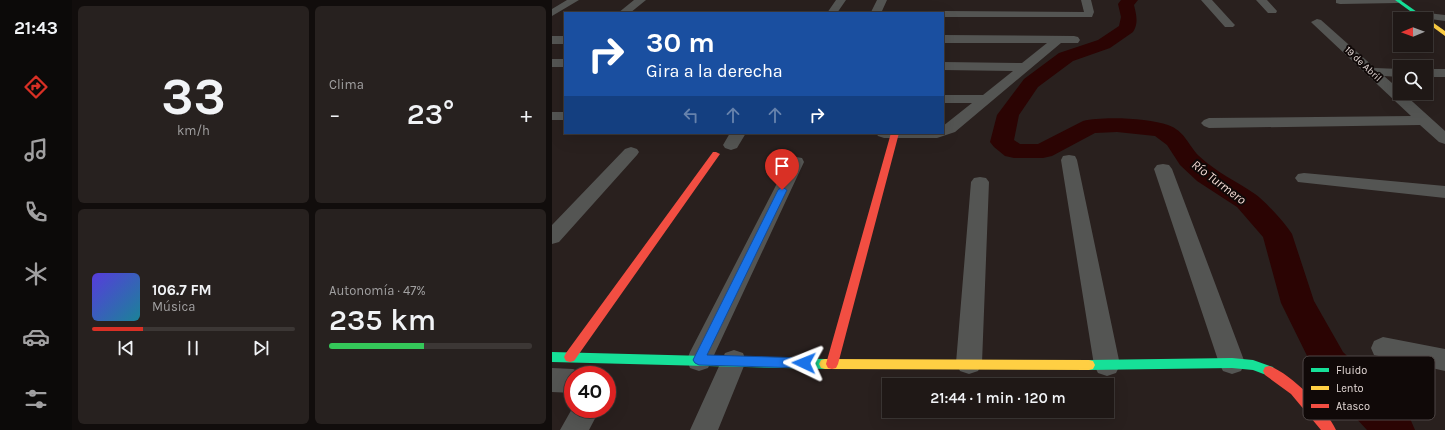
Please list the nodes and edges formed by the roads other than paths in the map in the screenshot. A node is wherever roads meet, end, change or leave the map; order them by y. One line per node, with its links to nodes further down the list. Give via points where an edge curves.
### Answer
1 (574, 0): 15 (street)
2 (641, 0): 11 (street)
3 (842, 0): 12 (street)
4 (882, 0): 13 (street)
5 (1086, 0): 16 (street, via 1089,12 1083,16)
6 (1206, 0): 20 (street)
7 (1261, 0): 10 (street)
8 (1397, 0): 9 (street); 14 (street)
9 (1340, 1)
10 (1272, 11)
11 (624, 12)
12 (833, 12)
13 (876, 12)
14 (1414, 12)
15 (552, 13)
16 (944, 14)
17 (1433, 18): 18 (street)
18 (1445, 18)
19 (1317, 22): 32 (street, 19 de Abril)
20 (1228, 25)
21 (1433, 25): 22 (street)
22 (1445, 34)
23 (944, 39): 26 (street)
24 (552, 40): 25 (street)
25 (564, 40)
26 (1058, 40): 27 (street); 31 (street)
27 (1074, 40)
28 (552, 63): 29 (street)
29 (564, 63)
30 (944, 66): 31 (street)
31 (1026, 67): 37 (street)
32 (1373, 72): 33 (street); 40 (street, 19 de Abril)
33 (1393, 73)
34 (1433, 73): 35 (street)
35 (1445, 73)
36 (944, 99): 37 (street)
37 (986, 99): 42 (street, via 950,129)
38 (552, 116): 39 (street)
39 (564, 116)
40 (1424, 120): 41 (street); 44 (street, 19 de Abril)
41 (1209, 123)
42 (944, 131)
43 (895, 134): 63 (street)
44 (1445, 138)
45 (630, 152): 53 (street)
46 (716, 154): 66 (street)
47 (1069, 160): 64 (street)
48 (796, 162): 58 (street)
49 (1163, 169): 62 (street)
50 (1304, 178): 52 (street)
51 (980, 182): 61 (street)
52 (1445, 192)
53 (552, 237)
54 (1384, 348): 55 (street)
55 (1425, 356)
56 (552, 357): 65 (street)
57 (1435, 358): 59 (street)
58 (699, 360): 60 (street); 67 (street)
59 (1445, 360)
60 (734, 361): 63 (street); 74 (street)
61 (970, 363): 63 (street); 64 (street)
62 (1232, 363): 64 (street); 70 (street, via 1264,368 1283,378)
63 (832, 364)
64 (1107, 365)
65 (567, 366)
66 (574, 366)
67 (614, 366)
68 (564, 373): 69 (street)
69 (552, 380)
70 (1303, 397)
71 (581, 418): 73 (street)
72 (1322, 420): 75 (street)
73 (574, 430)
74 (704, 430)
75 (1329, 430)

